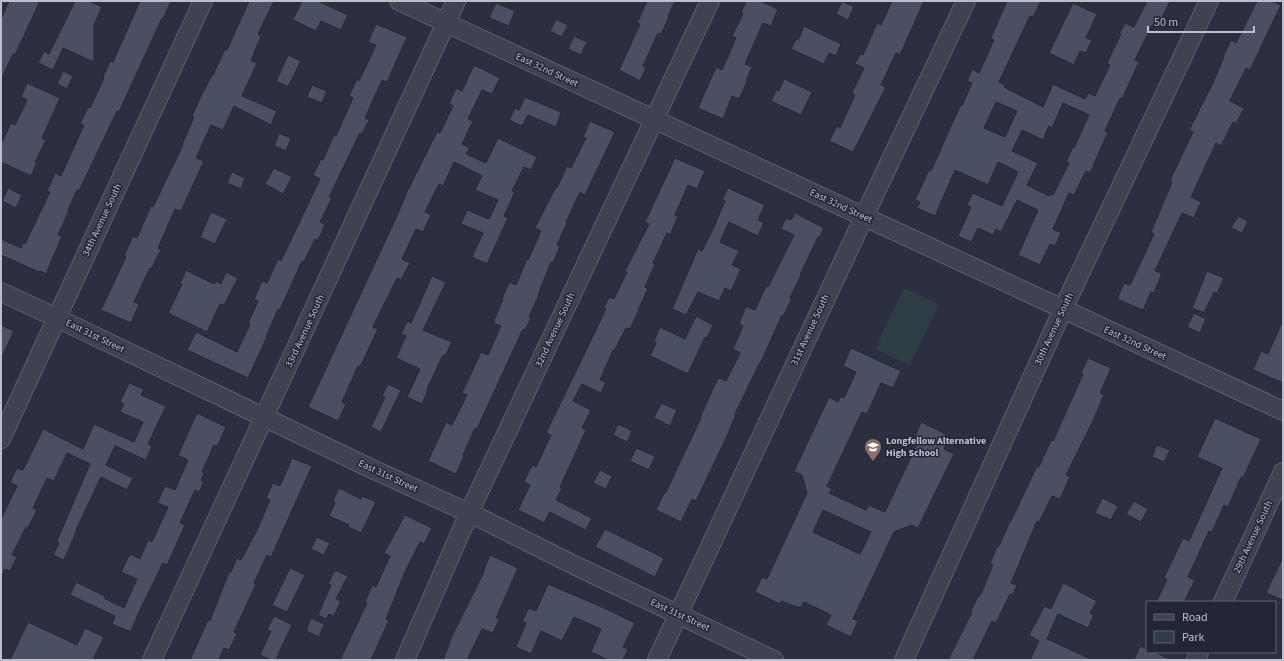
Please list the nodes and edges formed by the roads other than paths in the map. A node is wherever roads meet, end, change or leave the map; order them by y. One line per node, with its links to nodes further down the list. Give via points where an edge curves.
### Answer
1 (203, 1): 12 (street, 34th Avenue South)
2 (399, 1): 7 (street, East 32nd Street)
3 (456, 1): 7 (street, 33rd Avenue South)
4 (710, 1): 8 (street, 32nd Avenue South)
5 (966, 1): 9 (street, 31st Avenue South)
6 (1209, 1): 11 (street, 30th Avenue South)
7 (446, 22): 8 (street, East 32nd Street); 14 (street, 33rd Avenue South)
8 (654, 119): 9 (street, East 32nd Street); 17 (street, 32nd Avenue South)
9 (864, 216): 11 (street, East 32nd Street); 19 (street, 31st Avenue South)
10 (1, 292): 12 (street, East 31st Street)
11 (1063, 309): 13 (street, East 32nd Street); 24 (street, 30th Avenue South)
12 (57, 318): 14 (street, East 31st Street); 15 (street, 34th Avenue South)
13 (1283, 411)
14 (265, 418): 17 (street, East 31st Street); 20 (street, 33rd Avenue South)
15 (1, 439)
16 (1283, 472): 18 (street, 29th Avenue South)
17 (469, 513): 19 (street, East 31st Street); 21 (street, 32nd Avenue South)
18 (1223, 601)
19 (678, 614): 22 (street, 31st Avenue South); 23 (street, East 31st Street)
20 (152, 660)
21 (405, 660)
22 (657, 660)
23 (774, 660)
24 (904, 660)

